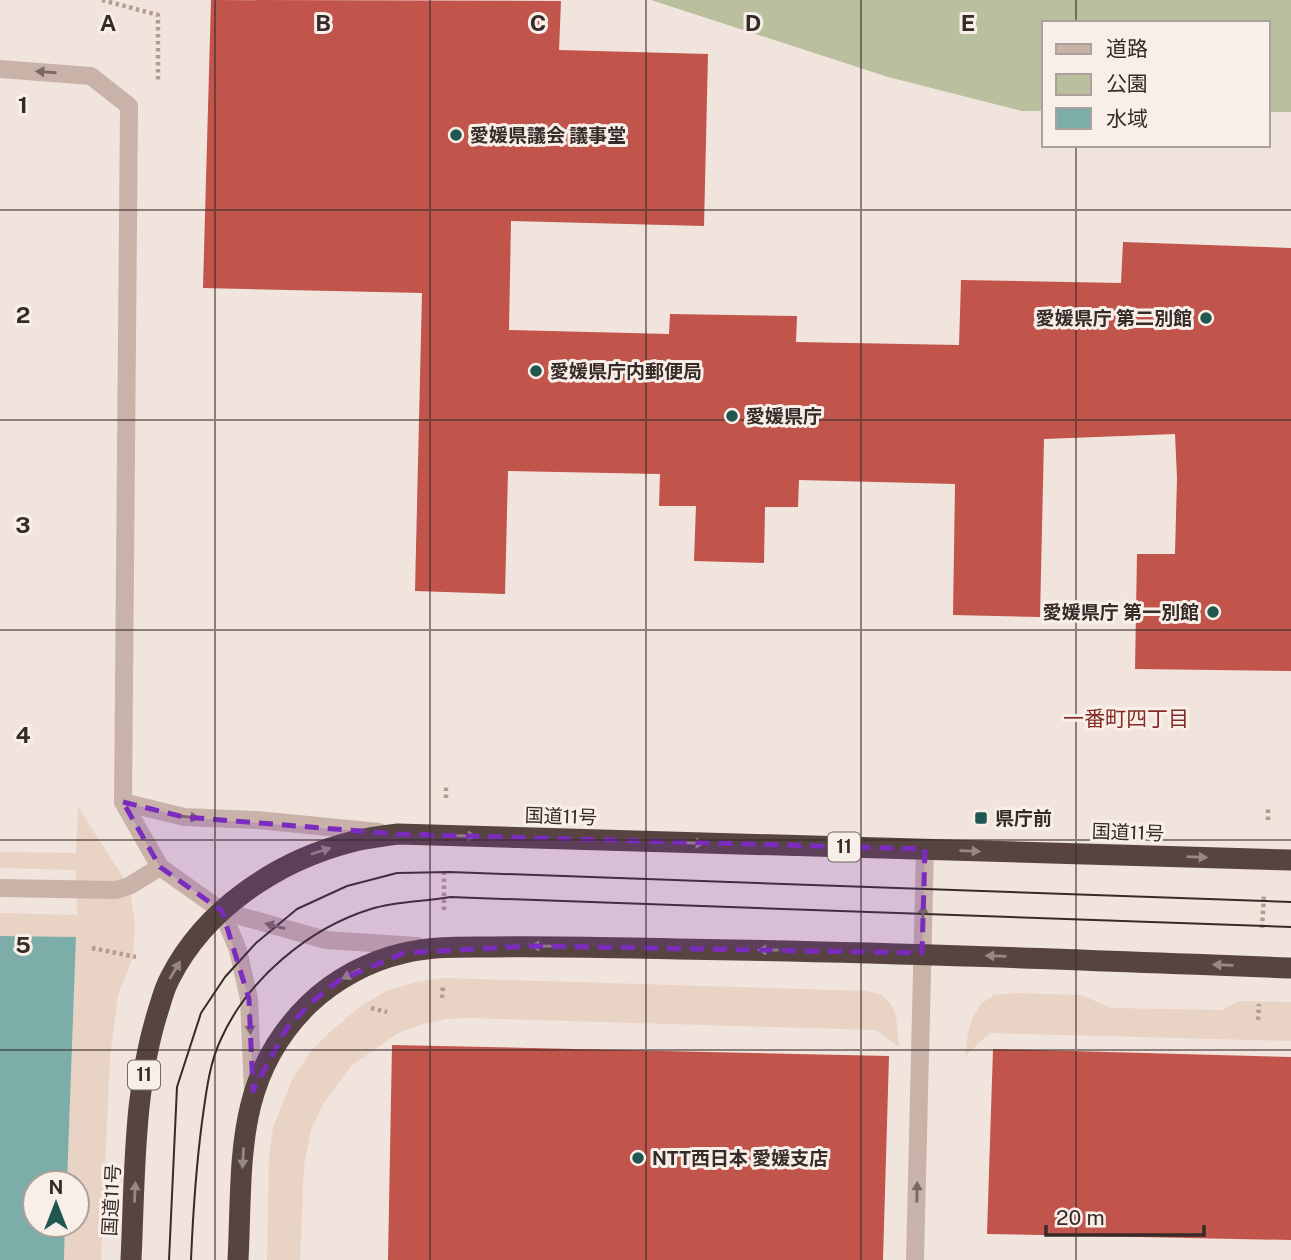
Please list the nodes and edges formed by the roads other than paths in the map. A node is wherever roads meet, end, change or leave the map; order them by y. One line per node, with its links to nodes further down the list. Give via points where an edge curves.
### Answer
1 (0, 69): 2 (street, one-way to 1, via 129,106 92,76)
2 (123, 802): 3 (street, one-way to 3, via 184,817); 6 (street)
3 (398, 834): 4 (highway, 国道11号 / 11, one-way to 4); 8 (highway, 国道11号 / 11, one-way to 3, via 265,877 307,856 351,841)
4 (925, 849): 5 (highway, 国道11号 / 11, one-way to 5); 10 (street, one-way to 4)
5 (1291, 860)
6 (160, 867): 7 (street, via 116,890); 8 (street)
7 (0, 888)
8 (222, 911): 9 (street, one-way to 8, via 326,940); 12 (street, one-way to 12, via 239,950 249,999); 13 (highway, 国道11号 / 11, one-way to 8, via 139,1110 155,1021 173,973 194,938)
9 (441, 948): 10 (highway, one-way to 9); 12 (highway, one-way to 12, via 369,964 328,989 286,1028)
10 (922, 953): 11 (highway, one-way to 10); 15 (street, one-way to 10)
11 (1291, 968)
12 (253, 1091): 14 (highway, one-way to 14, via 245,1125)
13 (131, 1260)
14 (238, 1260)
15 (915, 1260)

